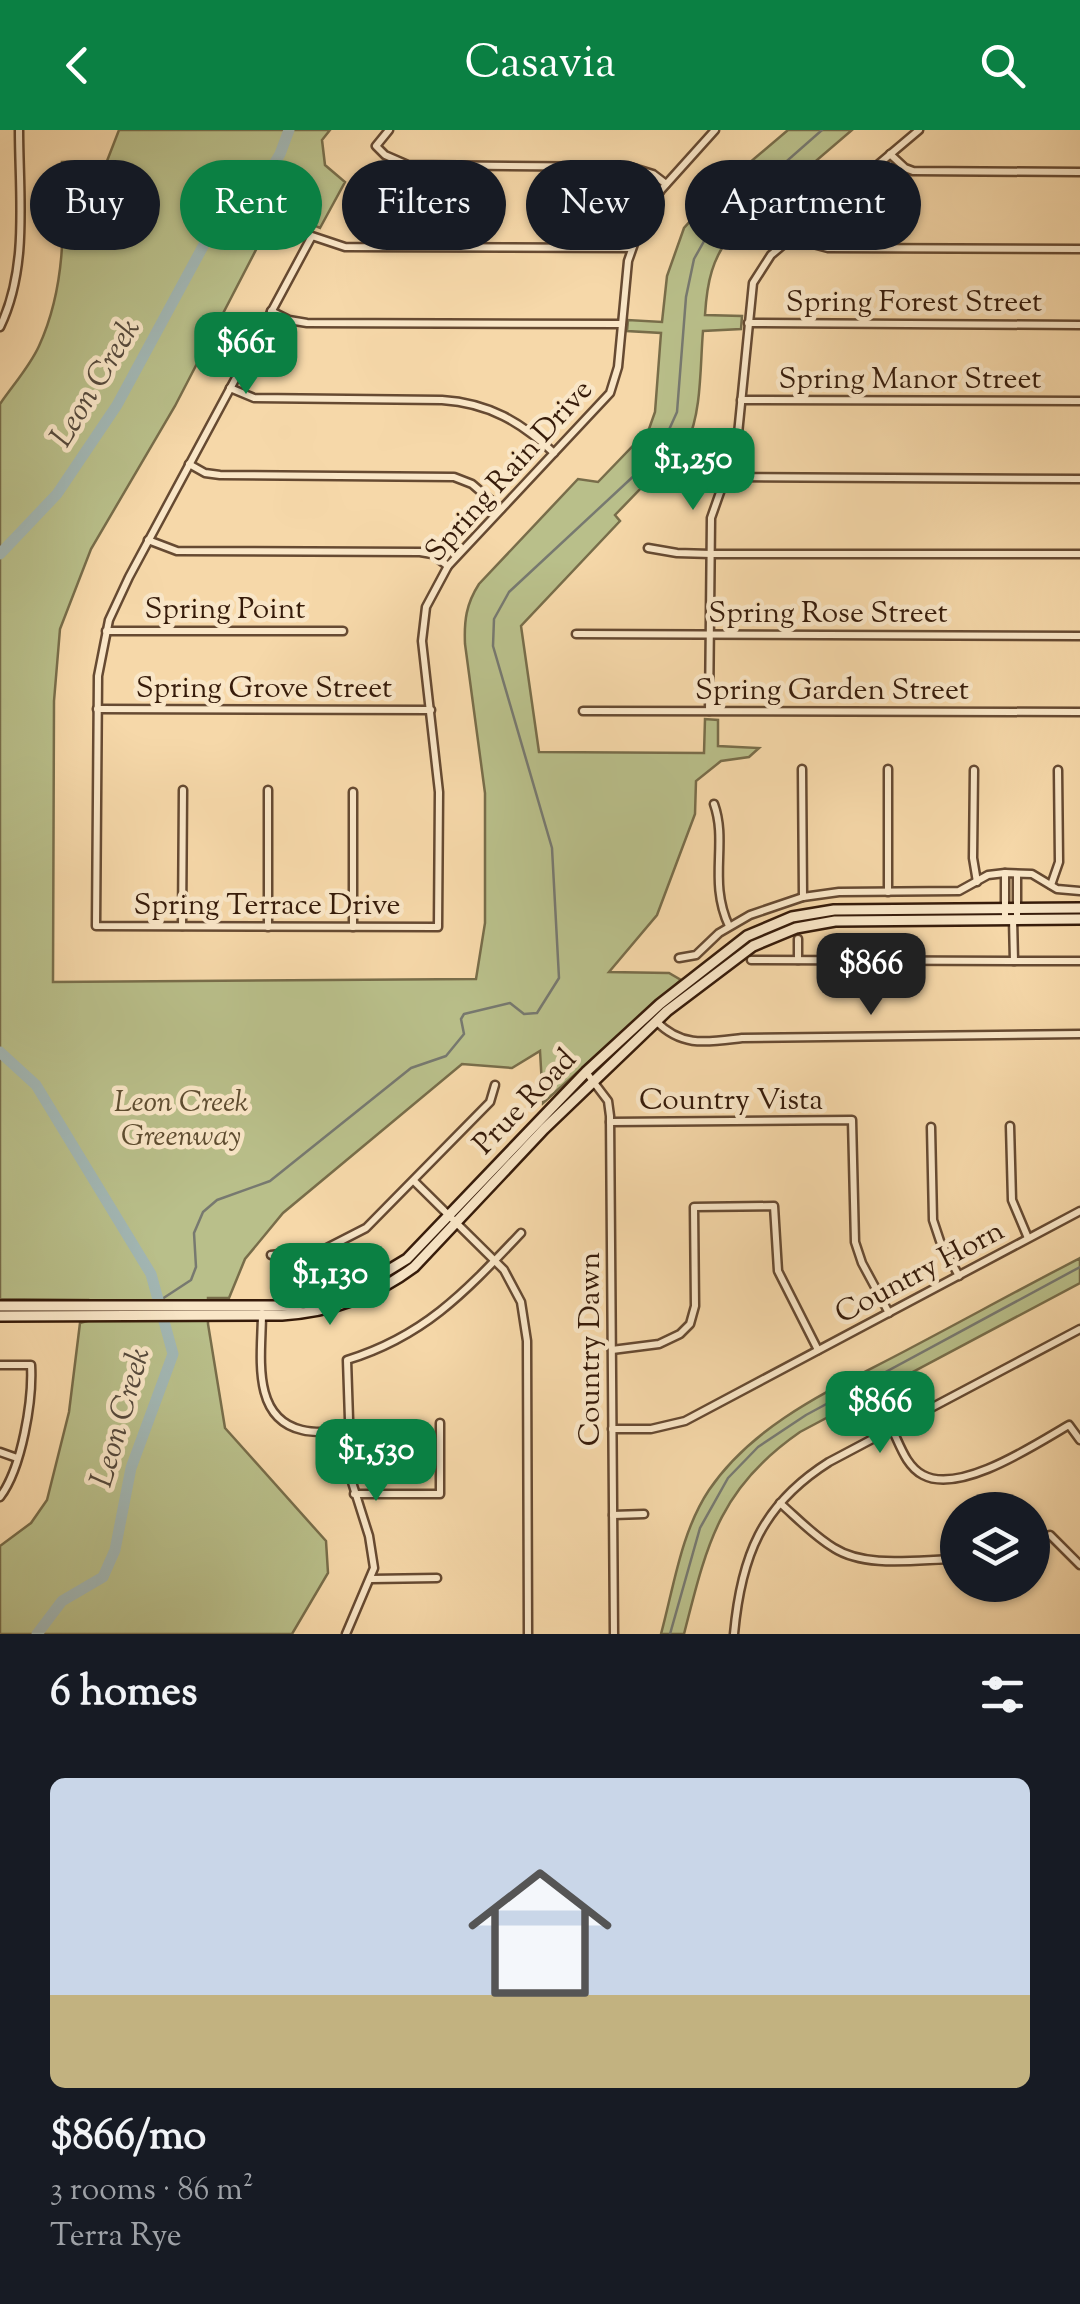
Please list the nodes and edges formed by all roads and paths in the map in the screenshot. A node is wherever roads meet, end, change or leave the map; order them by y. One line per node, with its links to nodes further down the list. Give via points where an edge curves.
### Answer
1 (19, 130): 18 (street, via 18,262)
2 (389, 130): 8 (street, via 376,146 414,166 623,166)
3 (715, 130): 8 (street, Spring Rain Drive)
4 (918, 130): 5 (street)
5 (890, 154): 6 (street); 7 (street, via 913,172)
6 (883, 160)
7 (1080, 172)
8 (666, 184)
9 (526, 248): 14 (street, via 344,247 312,236)
10 (921, 248): 11 (street)
11 (1080, 248)
12 (632, 250): 16 (street, Spring Rain Drive)
13 (778, 250): 15 (street, via 761,266 751,289)
14 (271, 312): 16 (street, via 307,323); 19 (street)
15 (748, 323): 17 (street, Spring Forest Street); 20 (street)
16 (622, 324): 22 (street, Spring Rain Drive, via 610,392)
17 (1080, 324)
18 (0, 327)
19 (230, 388): 22 (street, via 254,398 472,403 512,419); 23 (street)
20 (741, 400): 21 (street, Spring Manor Street); 24 (street)
21 (1080, 402)
22 (554, 454): 26 (street, Spring Rain Drive)
23 (188, 464): 26 (street, via 220,475 454,477); 27 (street)
24 (728, 474): 25 (street); 29 (street, via 714,504)
25 (1080, 478)
26 (501, 509): 31 (street, Spring Rain Drive)
27 (148, 540): 31 (street, via 177,551 420,552); 32 (street)
28 (648, 548): 29 (street)
29 (710, 554): 30 (street); 35 (street)
30 (1080, 554)
31 (448, 566): 38 (street, Spring Rain Drive, via 430,596 422,630)
32 (106, 630): 33 (street, Spring Point); 37 (street)
33 (343, 631)
34 (576, 634): 35 (street, Spring Rose Street)
35 (711, 634): 36 (street, Spring Rose Street); 40 (street)
36 (1080, 636)
37 (97, 709): 38 (street, Spring Grove Street); 63 (street, Spring Terrace Drive, via 96,926)
38 (431, 710): 67 (street, Spring Rain Drive, via 439,792)
39 (583, 711): 40 (street, Spring Garden Street)
40 (710, 711): 41 (street, Spring Garden Street)
41 (1080, 712)
42 (802, 769): 58 (street)
43 (888, 770): 54 (street)
44 (974, 770): 52 (street)
45 (1058, 770): 53 (street, via 1059,862)
46 (183, 790): 63 (street)
47 (268, 790): 64 (street)
48 (354, 792): 65 (street)
49 (714, 804): 66 (street, via 718,899)
50 (1005, 874): 51 (street); 52 (street); 55 (street)
51 (1017, 874): 53 (street, via 1037,875); 56 (street)
52 (978, 882): 54 (street, via 959,891)
53 (1051, 885): 57 (street)
54 (888, 892): 58 (street)
55 (1005, 892): 56 (street); 61 (street)
56 (1017, 892): 61 (street)
57 (1080, 892)
58 (803, 897): 66 (street)
59 (1080, 908): 61 (main road, Prue Road)
60 (834, 915): 61 (main road, Prue Road); 74 (main road, Prue Road, via 753,946); 76 (main road, Prue Road, via 792,917 738,942 660,1004)
61 (1012, 915): 62 (main road, Prue Road); 73 (street)
62 (1080, 919)
63 (182, 926): 64 (street, Spring Terrace Drive)
64 (268, 926): 65 (street, Spring Terrace Drive)
65 (352, 926): 67 (street, Spring Terrace Drive)
66 (730, 926): 69 (street, via 696,955)
67 (438, 927)
68 (798, 940): 71 (street)
69 (680, 958)
70 (751, 960): 71 (street)
71 (798, 960): 73 (street)
72 (1080, 961): 73 (street)
73 (1014, 962)
74 (656, 1022): 75 (street, via 694,1042); 76 (main road, Prue Road)
75 (1080, 1034)
76 (590, 1075): 78 (street, Country Dawn, via 608,1101); 83 (main road, Prue Road)
77 (495, 1085): 81 (street, via 490,1102)
78 (610, 1122): 92 (street, Country Vista, via 852,1120 854,1242); 95 (street, Country Dawn)
79 (1010, 1126): 85 (street, via 1012,1200)
80 (931, 1127): 88 (street, via 933,1220)
81 (414, 1181): 83 (street); 86 (street, via 344,1242)
82 (1080, 1211): 85 (street, Country Horn)
83 (453, 1219): 87 (street); 90 (main road, Prue Road, via 373,1282 332,1299)
84 (521, 1232): 87 (street)
85 (1028, 1238): 88 (street, Country Horn)
86 (272, 1256)
87 (496, 1259): 101 (street, via 430,1321 346,1360); 116 (street, via 525,1319)
88 (959, 1276): 92 (street, Country Horn)
89 (0, 1306): 91 (main road, Prue Road)
90 (262, 1311): 91 (main road, Prue Road); 101 (street, via 267,1404 296,1429)
91 (82, 1312): 93 (main road, Prue Road)
92 (889, 1313): 96 (street, Country Horn)
93 (0, 1316)
94 (1080, 1329): 100 (street)
95 (612, 1350): 96 (street, via 659,1344 690,1324 694,1207 774,1206 778,1271); 99 (street, Country Dawn)
96 (818, 1350): 99 (street, Country Horn, via 685,1421)
97 (0, 1365): 104 (street, via 31,1365)
98 (440, 1423): 105 (street, via 440,1494)
99 (612, 1429): 108 (street, Country Dawn)
100 (892, 1429): 102 (street, via 914,1468 933,1478 975,1474 1069,1426); 107 (street, via 813,1472)
101 (350, 1431): 105 (street)
102 (1080, 1440)
103 (0, 1452): 104 (street)
104 (17, 1458): 106 (street)
105 (354, 1494): 114 (street, via 374,1556)
106 (0, 1497)
107 (780, 1503): 111 (street, via 849,1555); 118 (street, via 746,1561)
108 (613, 1514): 109 (street); 117 (street, Country Dawn)
109 (644, 1514)
110 (1050, 1535): 112 (street)
111 (940, 1559)
112 (1080, 1565)
113 (437, 1578): 114 (street)
114 (371, 1579): 115 (street)
115 (346, 1634)
116 (528, 1634)
117 (614, 1634)
118 (734, 1634)

